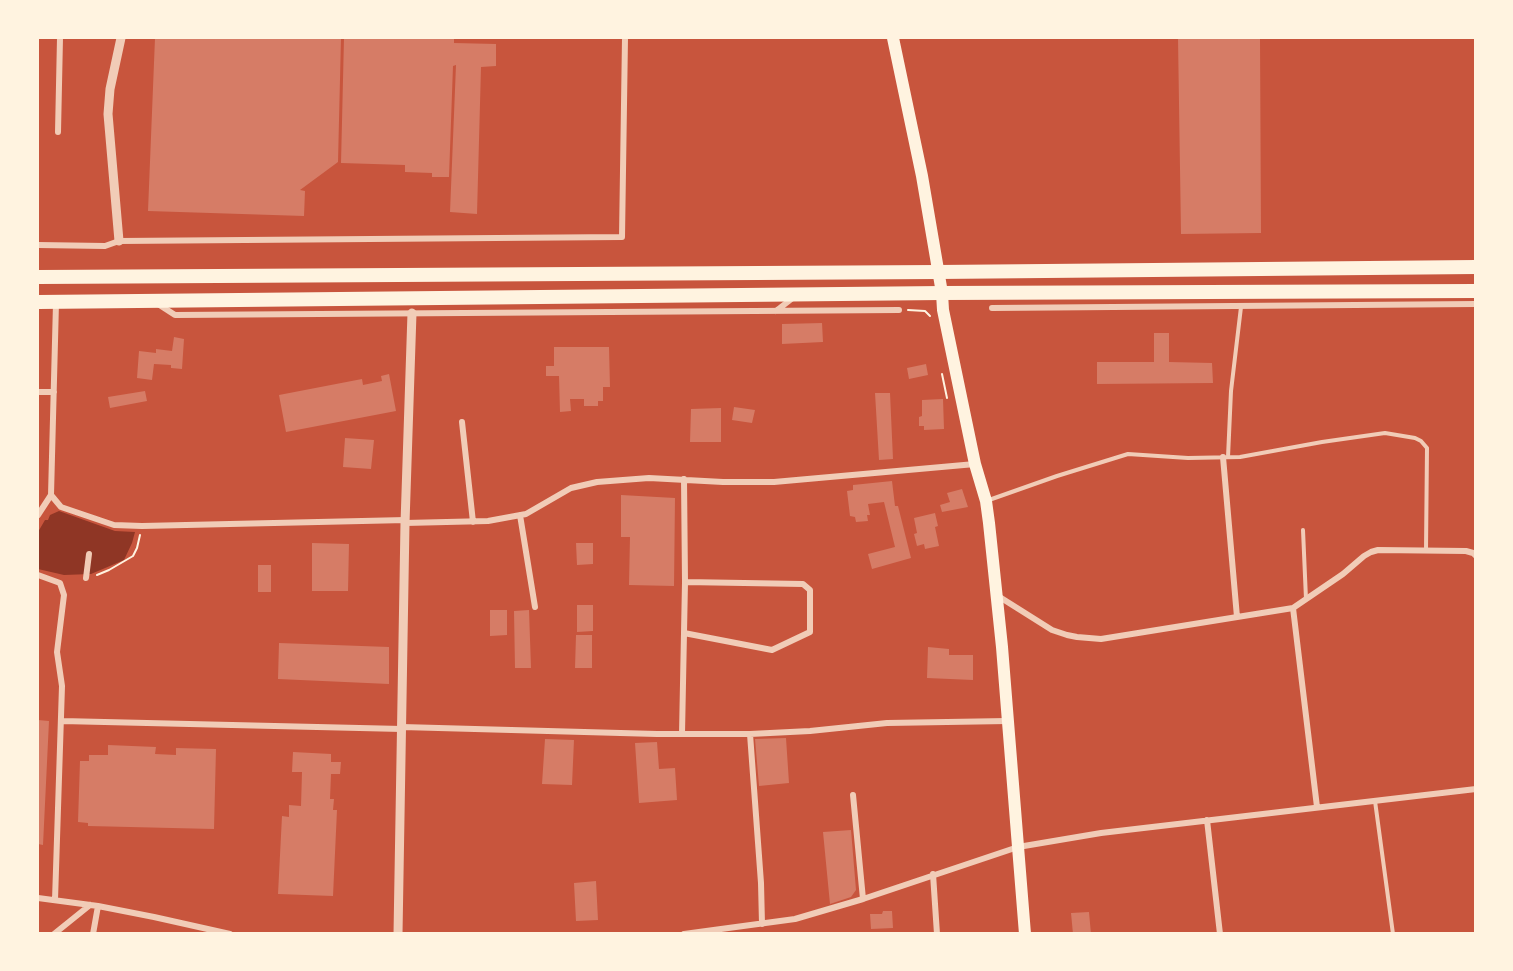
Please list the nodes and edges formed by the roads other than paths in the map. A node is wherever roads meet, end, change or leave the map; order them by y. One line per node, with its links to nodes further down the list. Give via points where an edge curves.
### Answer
1 (60, 38): 5 (street)
2 (121, 38): 6 (street, via 108,114)
3 (625, 38): 6 (street, via 622,237)
4 (893, 38): 9 (main road)
5 (58, 132)
6 (119, 241): 7 (street, via 105,246)
7 (38, 245)
8 (1476, 267): 9 (highway)
9 (938, 272): 10 (highway); 12 (main road)
10 (38, 277)
11 (1476, 291): 13 (highway)
12 (942, 293): 13 (highway); 14 (highway); 29 (main road)
13 (1104, 293): 20 (street)
14 (797, 295): 16 (highway); 23 (street)
15 (38, 302): 17 (highway)
16 (155, 302): 17 (highway); 24 (street, via 175,315)
17 (56, 303): 26 (street)
18 (1476, 304): 19 (street)
19 (1242, 306): 20 (street); 28 (lane)
20 (1125, 307): 21 (street)
21 (992, 308)
22 (902, 310): 23 (street)
23 (775, 312): 24 (street)
24 (412, 313): 35 (street)
25 (38, 392): 26 (street)
26 (54, 392): 31 (street)
27 (462, 422): 36 (street)
28 (1226, 457): 32 (lane, via 1128,454); 38 (lane, via 1385,434 1415,438 1427,448); 48 (street)
29 (975, 464): 30 (street, via 774,482); 32 (main road)
30 (684, 479): 34 (street, via 597,482 571,488); 43 (street)
31 (51, 495): 33 (street); 35 (street, via 61,507 114,525)
32 (986, 501): 44 (main road)
33 (38, 515)
34 (520, 515): 36 (street); 46 (street)
35 (406, 522): 36 (street); 52 (street)
36 (473, 522)
37 (1303, 530): 45 (lane)
38 (1426, 551): 40 (street, via 1466,551); 45 (street, via 1371,552)
39 (89, 554): 42 (street)
40 (1476, 556)
41 (38, 575): 50 (street, via 60,583 64,595 57,651)
42 (86, 578)
43 (685, 582): 49 (street); 49 (street, via 803,584 810,590 810,632 772,650)
44 (997, 596): 48 (street, via 1052,630 1077,637 1101,639); 51 (main road)
45 (1306, 600): 47 (street)
46 (535, 607)
47 (1293, 608): 48 (street); 58 (street)
48 (1237, 617)
49 (684, 633): 53 (street)
50 (62, 721): 52 (street); 64 (street)
51 (1008, 721): 54 (street, via 886,723); 60 (main road)
52 (402, 728): 53 (street); 72 (street)
53 (682, 734): 54 (street)
54 (750, 734): 67 (street)
55 (1476, 789): 57 (street)
56 (853, 795): 63 (street)
57 (1375, 800): 58 (street); 77 (lane)
58 (1317, 807): 59 (street)
59 (1207, 820): 60 (street); 76 (street)
60 (1018, 847): 61 (street); 75 (main road)
61 (933, 874): 63 (street); 74 (street)
62 (38, 898): 64 (street)
63 (863, 899): 67 (street, via 795,919)
64 (55, 900): 65 (street)
65 (90, 905): 66 (street); 69 (street)
66 (98, 906): 70 (street); 71 (street)
67 (762, 924): 68 (street)
68 (710, 932): 73 (street)
69 (54, 933)
70 (93, 933)
71 (230, 933)
72 (398, 933)
73 (684, 933)
74 (937, 933)
75 (1025, 933)
76 (1220, 933)
77 (1394, 933)

